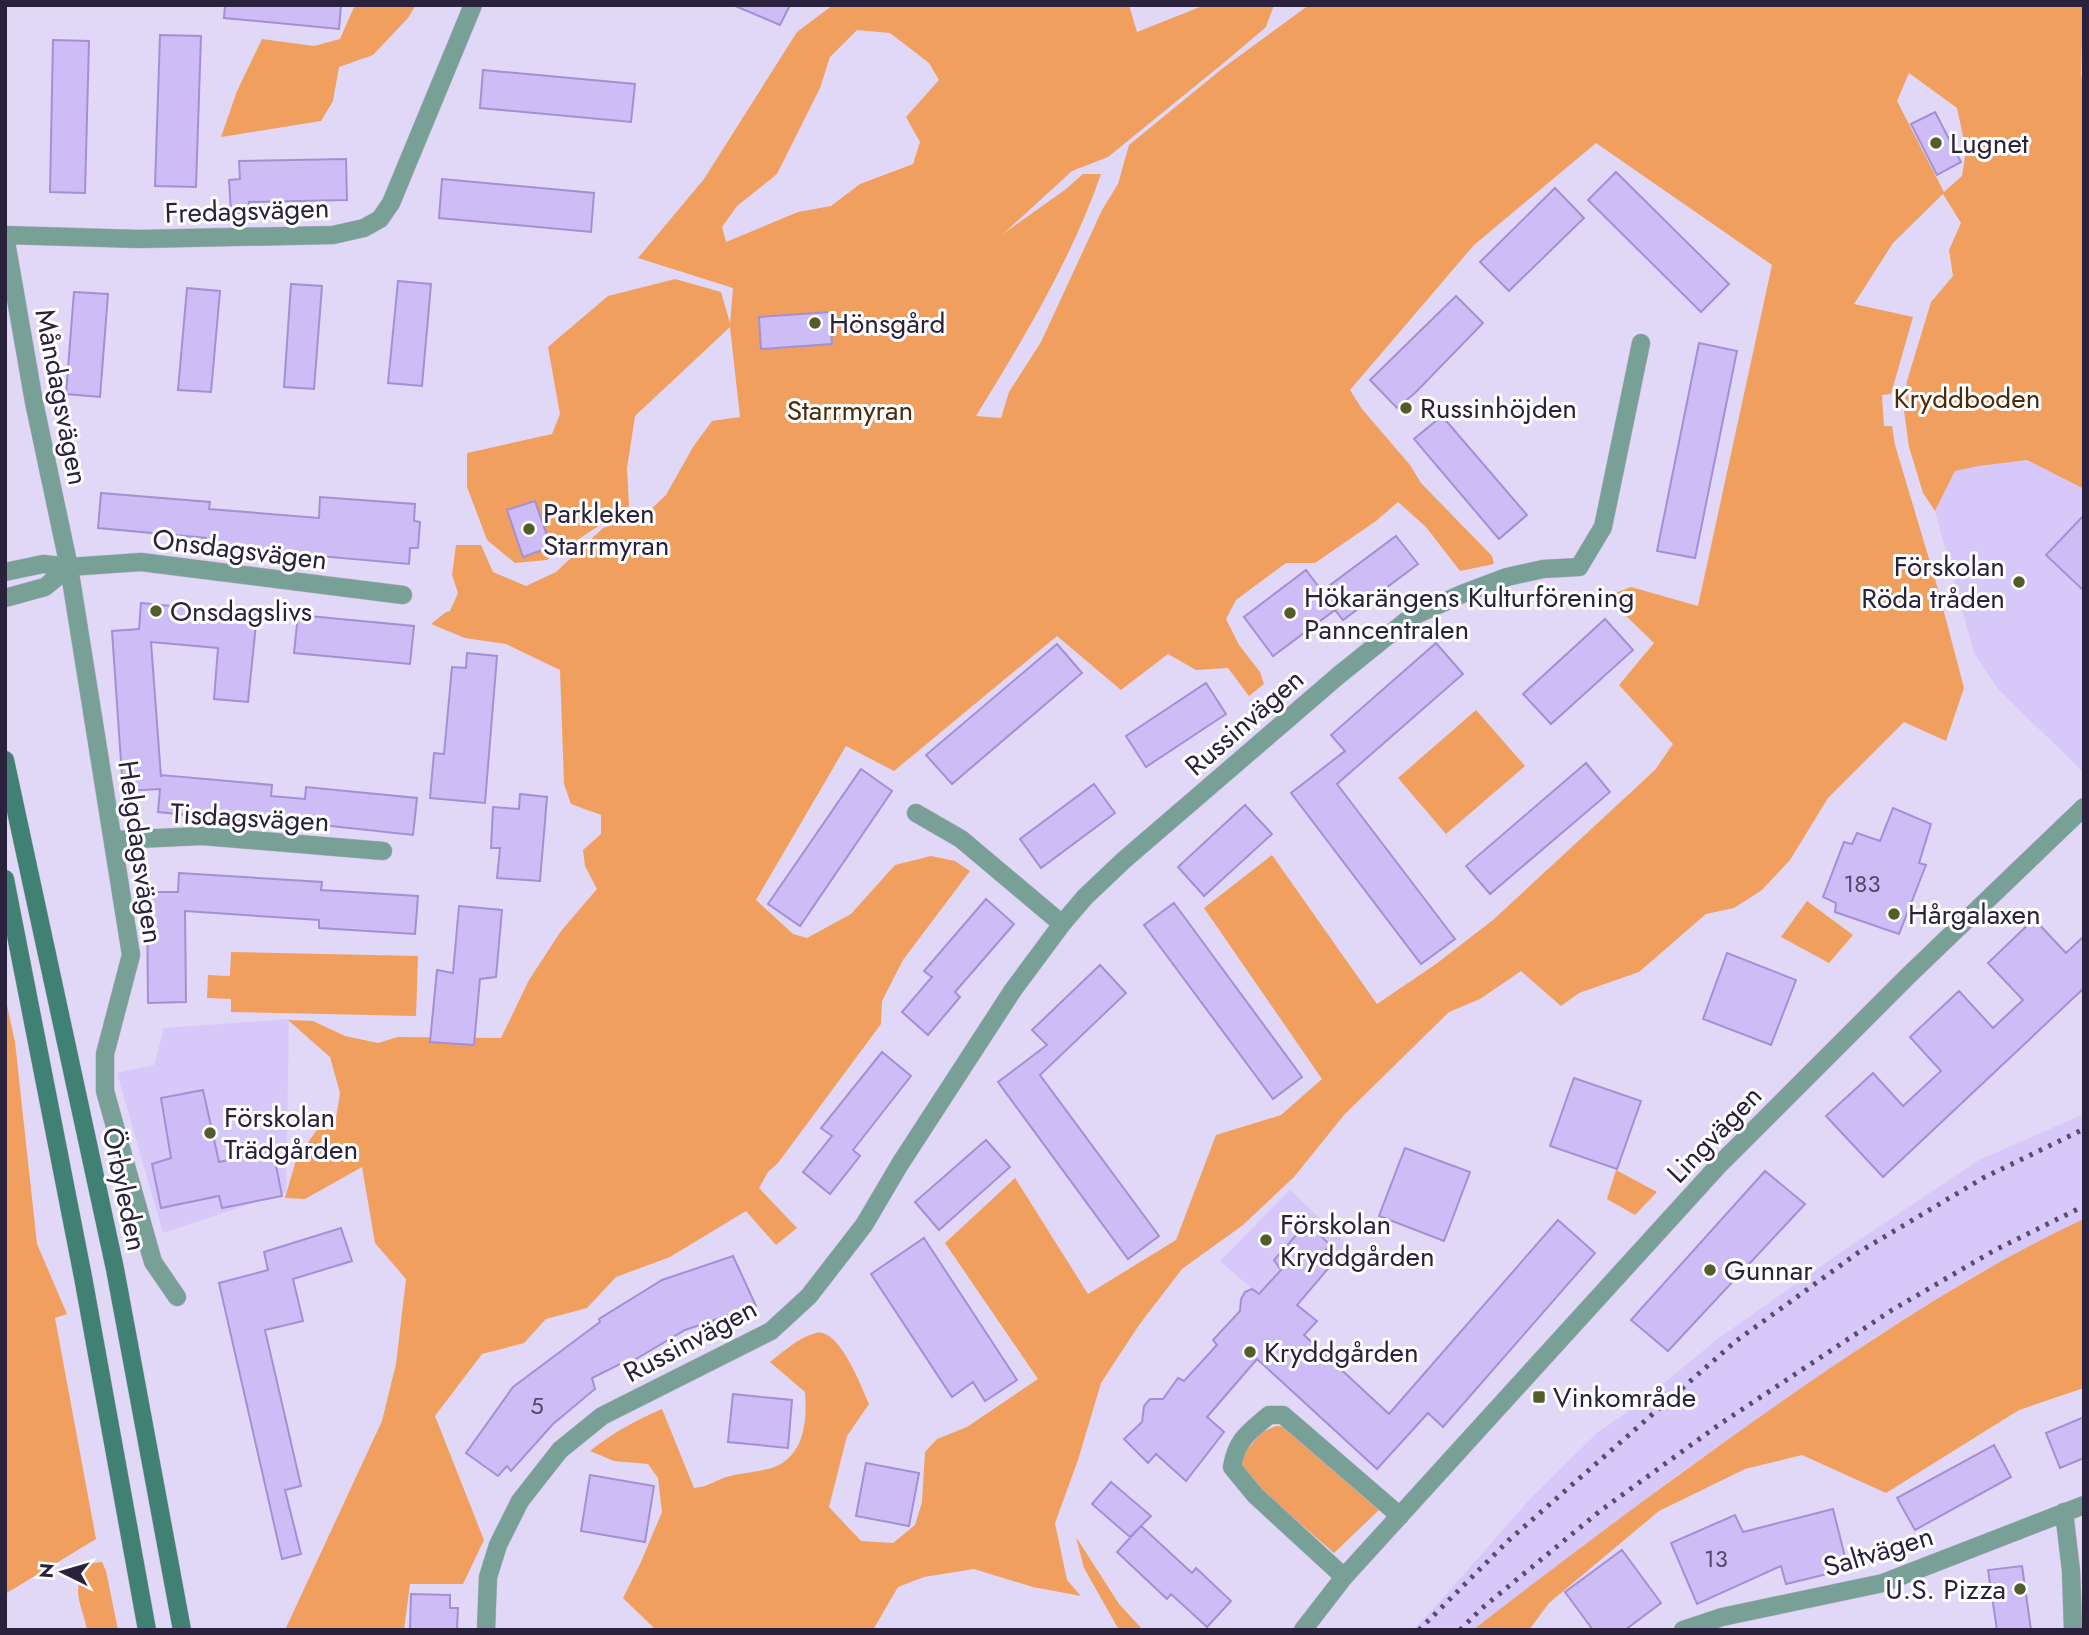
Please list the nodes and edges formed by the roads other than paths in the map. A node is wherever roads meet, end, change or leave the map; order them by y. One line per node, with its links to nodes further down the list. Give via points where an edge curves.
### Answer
1 (473, 5): 2 (street, Fredagsvägen, via 391,203 380,219 364,228 320,236)
2 (5, 236): 4 (street, Måndagsvägen)
3 (1642, 343): 14 (street, Russinvägen, via 1603,527 1579,567 1507,577 1411,617 1124,860)
4 (69, 567): 5 (street, Onsdagsvägen, via 43,564); 6 (street, Onsdagsvägen, via 141,562); 7 (street, via 45,587); 11 (street, Helgdagsvägen)
5 (5, 572)
6 (403, 595)
7 (5, 598)
8 (5, 760): 21 (main road, Örbyleden, via 115,1269)
9 (2084, 807): 18 (street, Lingvägen, via 1717,1166)
10 (916, 813): 14 (street, via 961,839)
11 (114, 840): 12 (street, Tisdagsvägen, via 202,836); 15 (street, Helgdagsvägen, via 131,955 105,1054 105,1091 153,1262)
12 (383, 851)
13 (5, 879): 20 (main road, Örbyleden)
14 (1062, 924): 22 (street, Russinvägen, via 1013,990 864,1225 809,1296 771,1331 602,1416 560,1450 520,1501 498,1545 488,1577)
15 (177, 1297)
16 (2084, 1505): 17 (street, Saltvägen)
17 (2064, 1512): 24 (street, Saltvägen, via 1884,1583 1722,1617); 25 (street)
18 (1400, 1516): 19 (street, Lingvägen); 19 (street, via 1283,1415 1269,1415 1251,1429 1236,1447 1232,1467 1255,1495)
19 (1344, 1577): 23 (street, Lingvägen)
20 (147, 1630)
21 (183, 1630)
22 (486, 1630)
23 (1303, 1630)
24 (1683, 1630)
25 (2073, 1630)

